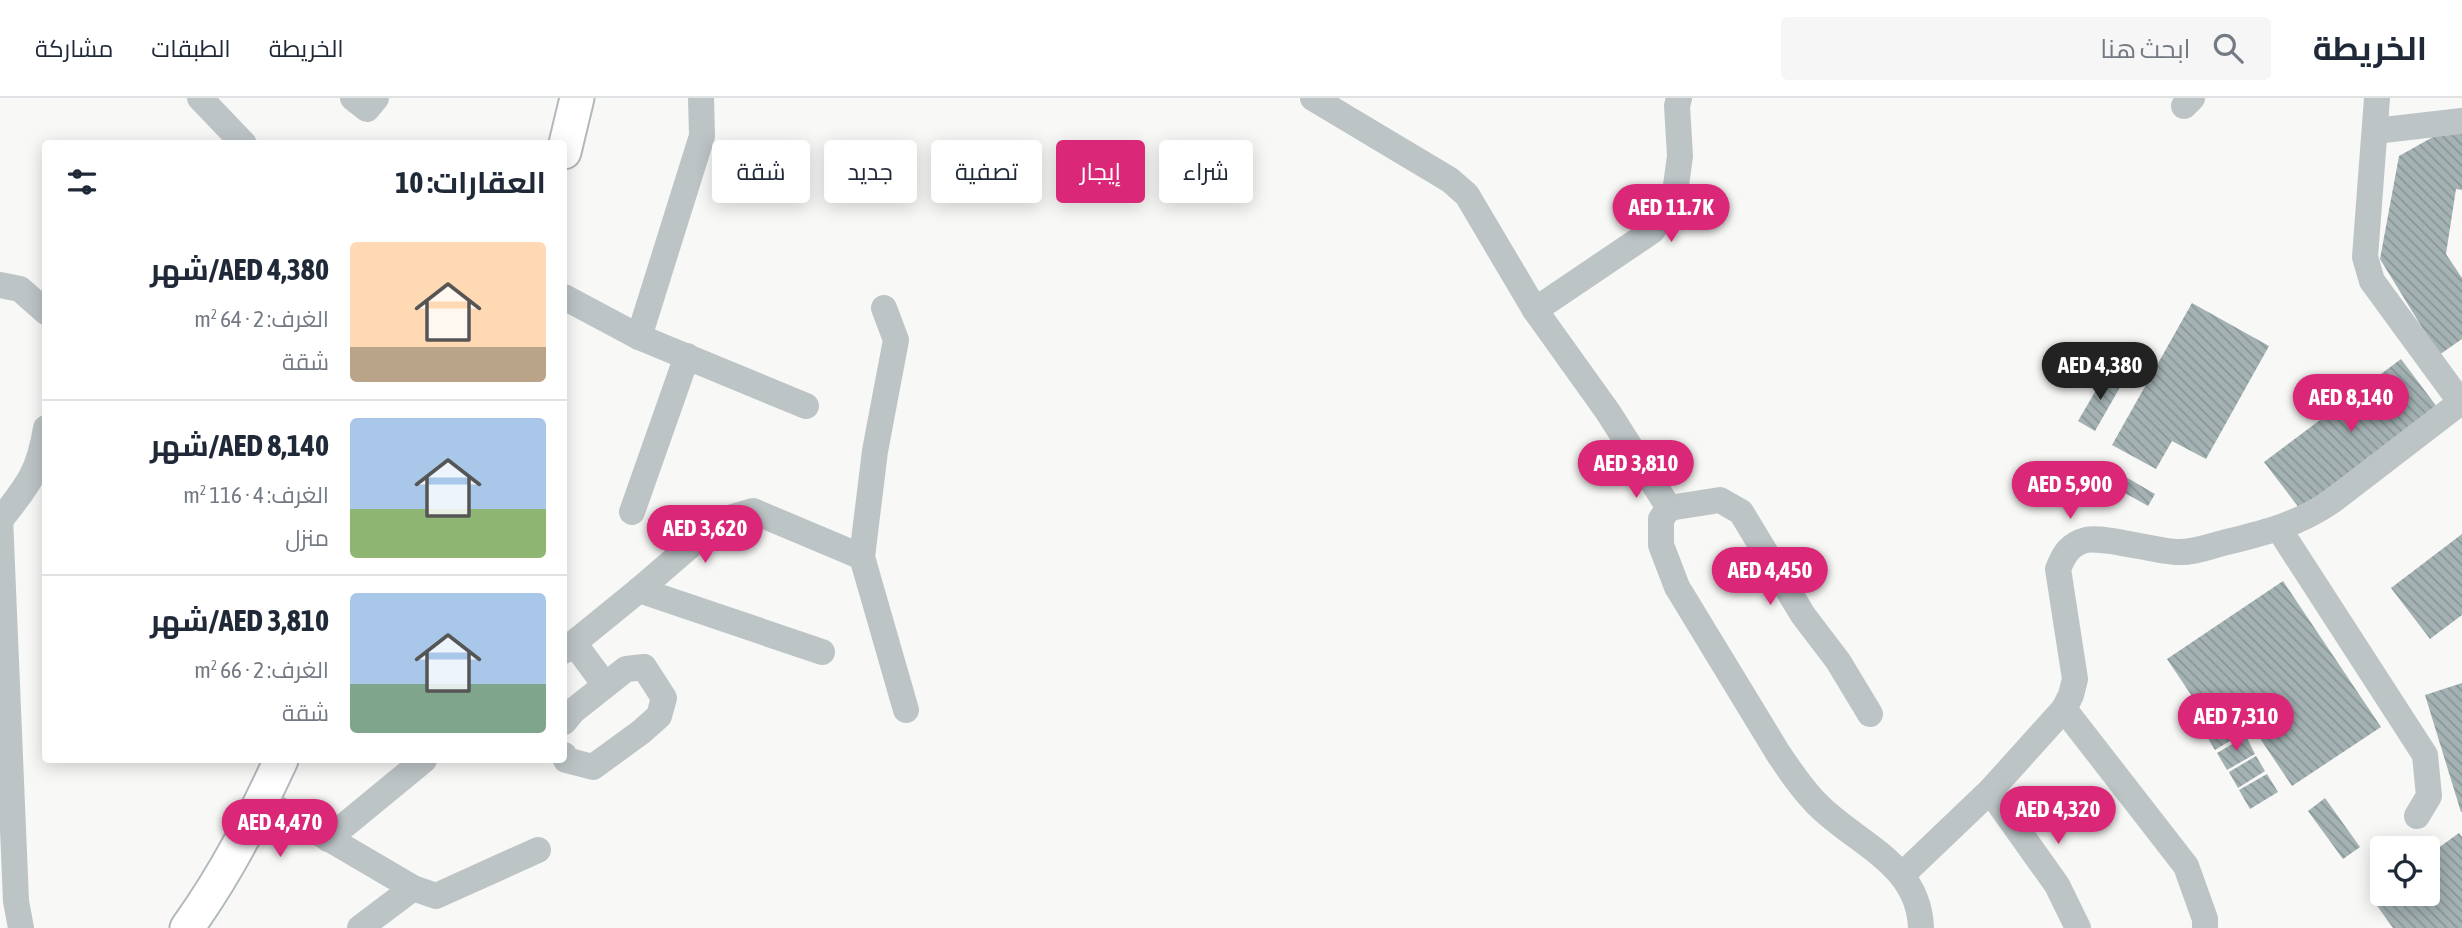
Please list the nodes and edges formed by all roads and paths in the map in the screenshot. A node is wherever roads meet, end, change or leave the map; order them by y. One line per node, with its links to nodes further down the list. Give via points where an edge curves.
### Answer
1 (200, 98): 12 (street)
2 (352, 98): 3 (street, via 367,109)
3 (376, 98)
4 (558, 98): 13 (main road)
5 (578, 98): 14 (main road)
6 (701, 98): 20 (street, via 702,136)
7 (1313, 98): 19 (street, via 1450,180 1467,195)
8 (1679, 98): 19 (street, via 1674,200 1652,231)
9 (2377, 98): 11 (street)
10 (2462, 121): 11 (street)
11 (2375, 131): 22 (street, via 2365,257 2372,281)
12 (233, 140)
13 (547, 140)
14 (567, 140)
15 (0, 285): 17 (street, via 20,289)
16 (567, 299): 20 (street)
17 (42, 308)
18 (884, 308): 29 (street, via 896,340)
19 (1535, 310): 25 (street)
20 (639, 337): 21 (street)
21 (687, 356): 23 (street); 26 (street)
22 (2461, 403): 28 (street, via 2324,507)
23 (806, 406)
24 (42, 452): 27 (street, via 25,488)
25 (1669, 508): 36 (street, via 1720,500 1741,512); 48 (street, via 1661,519 1661,545 1677,587 1778,752 1816,804)
26 (632, 512)
27 (1, 517): 42 (street)
28 (2279, 529): 34 (street, via 2191,551 2090,539 2075,544 2058,569 2075,679); 45 (street, via 2425,755 2429,796)
29 (862, 557): 30 (street, via 753,511 719,521); 35 (street)
30 (639, 590): 31 (street); 32 (street)
31 (569, 647): 33 (street)
32 (822, 652)
33 (605, 685): 37 (street); 38 (street, via 626,668 644,667 664,698 659,716 593,767)
34 (2064, 709): 43 (street); 56 (street, via 2186,866)
35 (906, 710)
36 (1870, 714)
37 (567, 718)
38 (567, 760)
39 (280, 763): 51 (main road, via 229,867)
40 (296, 763): 44 (main road)
41 (420, 763): 46 (street)
42 (6, 781): 50 (street)
43 (1990, 791): 48 (street); 55 (street, via 2057,885)
44 (275, 807): 46 (street); 52 (main road)
45 (2417, 816)
46 (328, 839): 49 (street)
47 (538, 850): 49 (street, via 436,896)
48 (1902, 875): 54 (street, via 1917,906)
49 (413, 888): 53 (street)
50 (21, 928)
51 (187, 928)
52 (208, 928)
53 (360, 928)
54 (1921, 928)
55 (2078, 928)
56 (2205, 928)

